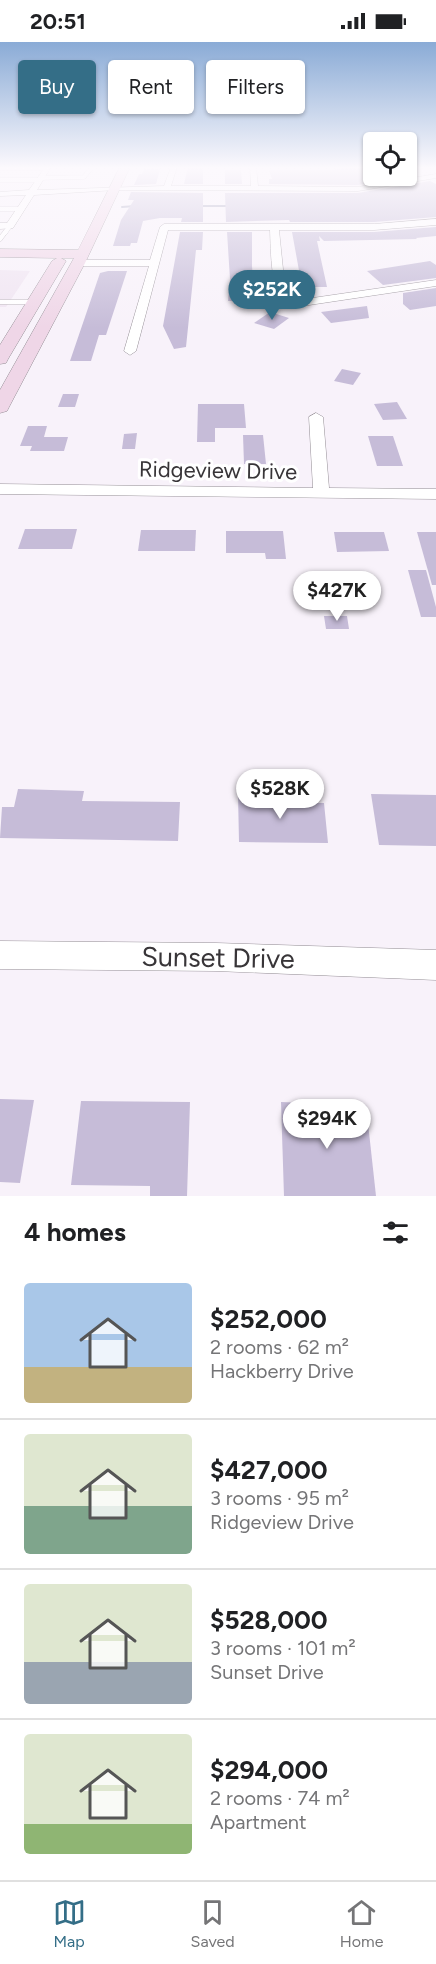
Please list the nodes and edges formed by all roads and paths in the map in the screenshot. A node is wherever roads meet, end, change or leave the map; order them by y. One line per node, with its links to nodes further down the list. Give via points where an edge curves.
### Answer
1 (13, 221): 5 (street)
2 (94, 221): 10 (main road)
3 (436, 222): 6 (street, via 377,227)
4 (0, 226): 5 (street)
5 (10, 226): 7 (lane)
6 (274, 226): 11 (street, via 164,226); 13 (street, via 280,279 289,305)
7 (0, 238)
8 (72, 238): 10 (main road)
9 (0, 253): 10 (main road)
10 (70, 258): 11 (street); 12 (main road); 15 (main road); 19 (main road)
11 (155, 259): 17 (street)
12 (0, 262)
13 (436, 283)
14 (0, 302): 15 (lane)
15 (35, 302): 16 (main road)
16 (6, 338): 18 (main road)
17 (130, 351)
18 (0, 359)
19 (0, 407)
20 (316, 417): 22 (street)
21 (0, 489): 22 (street, Ridgeview Drive)
22 (321, 494): 23 (street, Ridgeview Drive)
23 (436, 494)
24 (0, 955): 25 (street, Sunset Drive)
25 (436, 965)

